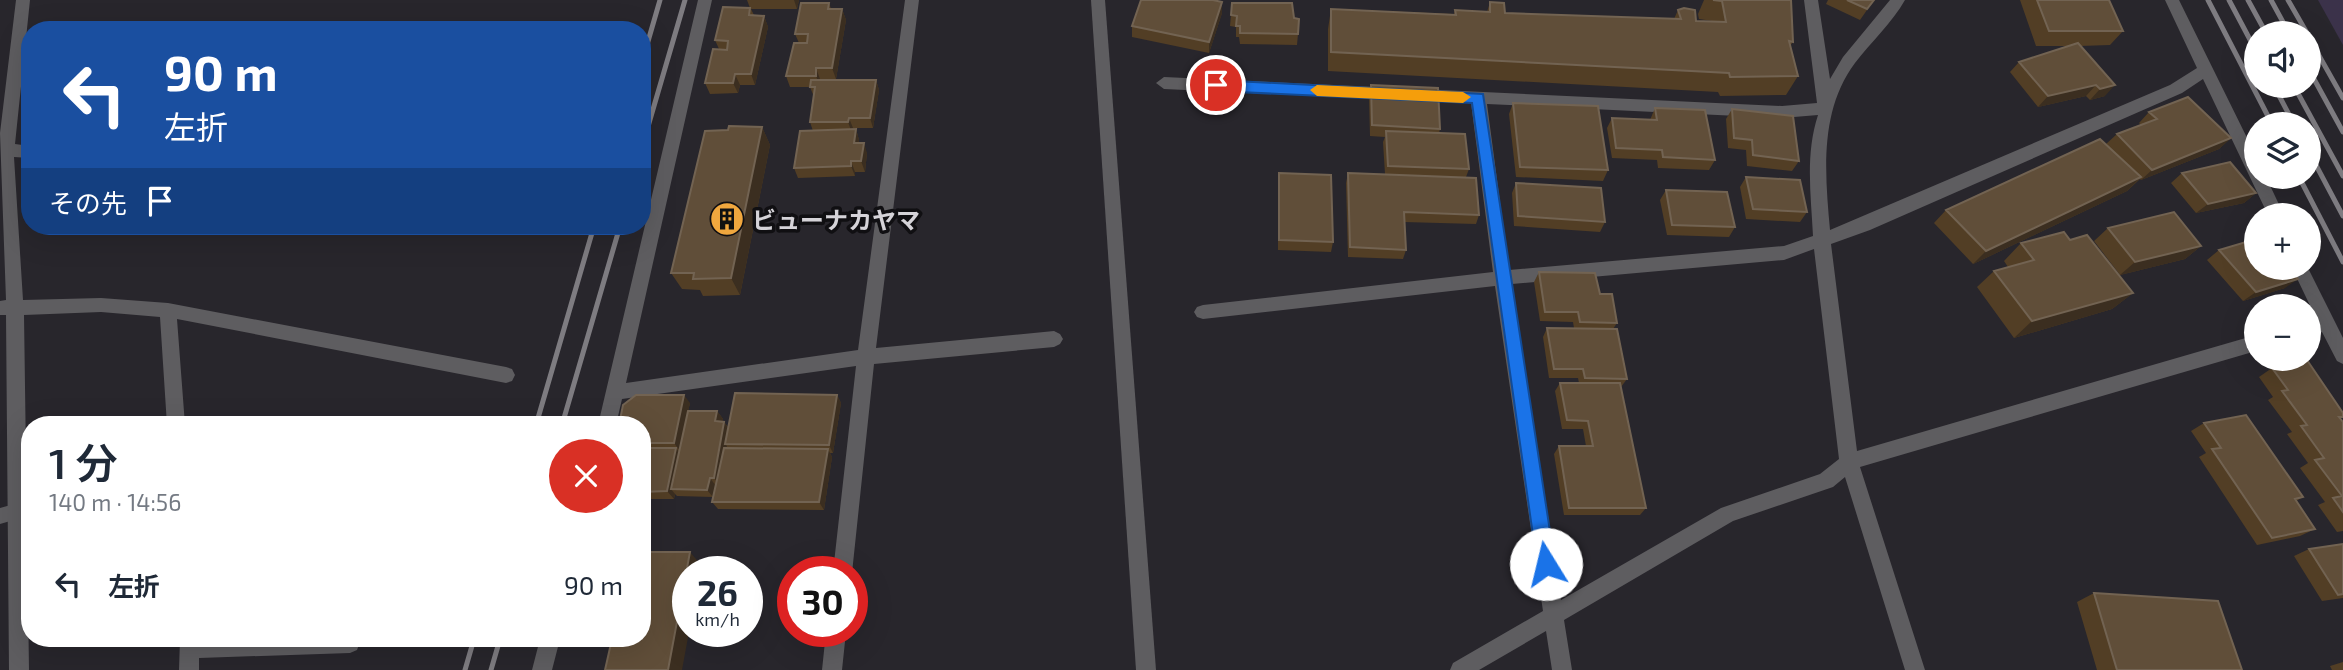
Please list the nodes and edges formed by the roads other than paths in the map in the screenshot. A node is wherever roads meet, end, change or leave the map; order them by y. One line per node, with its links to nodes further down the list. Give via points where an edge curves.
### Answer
1 (23, 0): 13 (street)
2 (705, 0): 28 (street)
3 (912, 0): 26 (street)
4 (1098, 0): 43 (street)
5 (1811, 0): 11 (street)
6 (1898, 0): 11 (street, via 1849,61)
7 (2172, 0): 8 (street)
8 (2207, 69): 12 (street); 15 (street, via 2176,89)
9 (1164, 83): 10 (street)
10 (1478, 98): 11 (street, via 1782,112); 16 (street)
11 (1826, 108): 15 (street, via 1818,158)
12 (2244, 147)
13 (6, 150): 14 (street); 18 (street)
14 (21, 151)
15 (1822, 242): 16 (street, via 1784,253); 31 (street)
16 (1502, 278): 20 (street); 35 (street)
17 (2306, 280): 21 (street)
18 (7, 307): 19 (street, via 101,305); 32 (street)
19 (169, 310): 27 (street); 29 (street)
20 (1203, 312)
21 (2326, 323): 22 (street); 25 (street)
22 (2321, 324)
23 (1054, 339): 26 (street)
24 (2244, 347): 31 (street)
25 (2343, 356)
26 (866, 357): 28 (street); 34 (street)
27 (506, 375)
28 (615, 392): 30 (street)
29 (175, 416)
30 (609, 416)
31 (1849, 462): 35 (street, via 1825,481 1728,514); 46 (street)
32 (18, 510): 33 (lane); 39 (street)
33 (0, 516)
34 (845, 556)
35 (1554, 615): 44 (street); 45 (street)
36 (190, 647): 40 (street)
37 (548, 647): 41 (street)
38 (834, 647): 42 (street)
39 (19, 670)
40 (189, 670)
41 (542, 670)
42 (832, 670)
43 (1146, 670)
44 (1460, 670)
45 (1562, 670)
46 (1915, 670)

